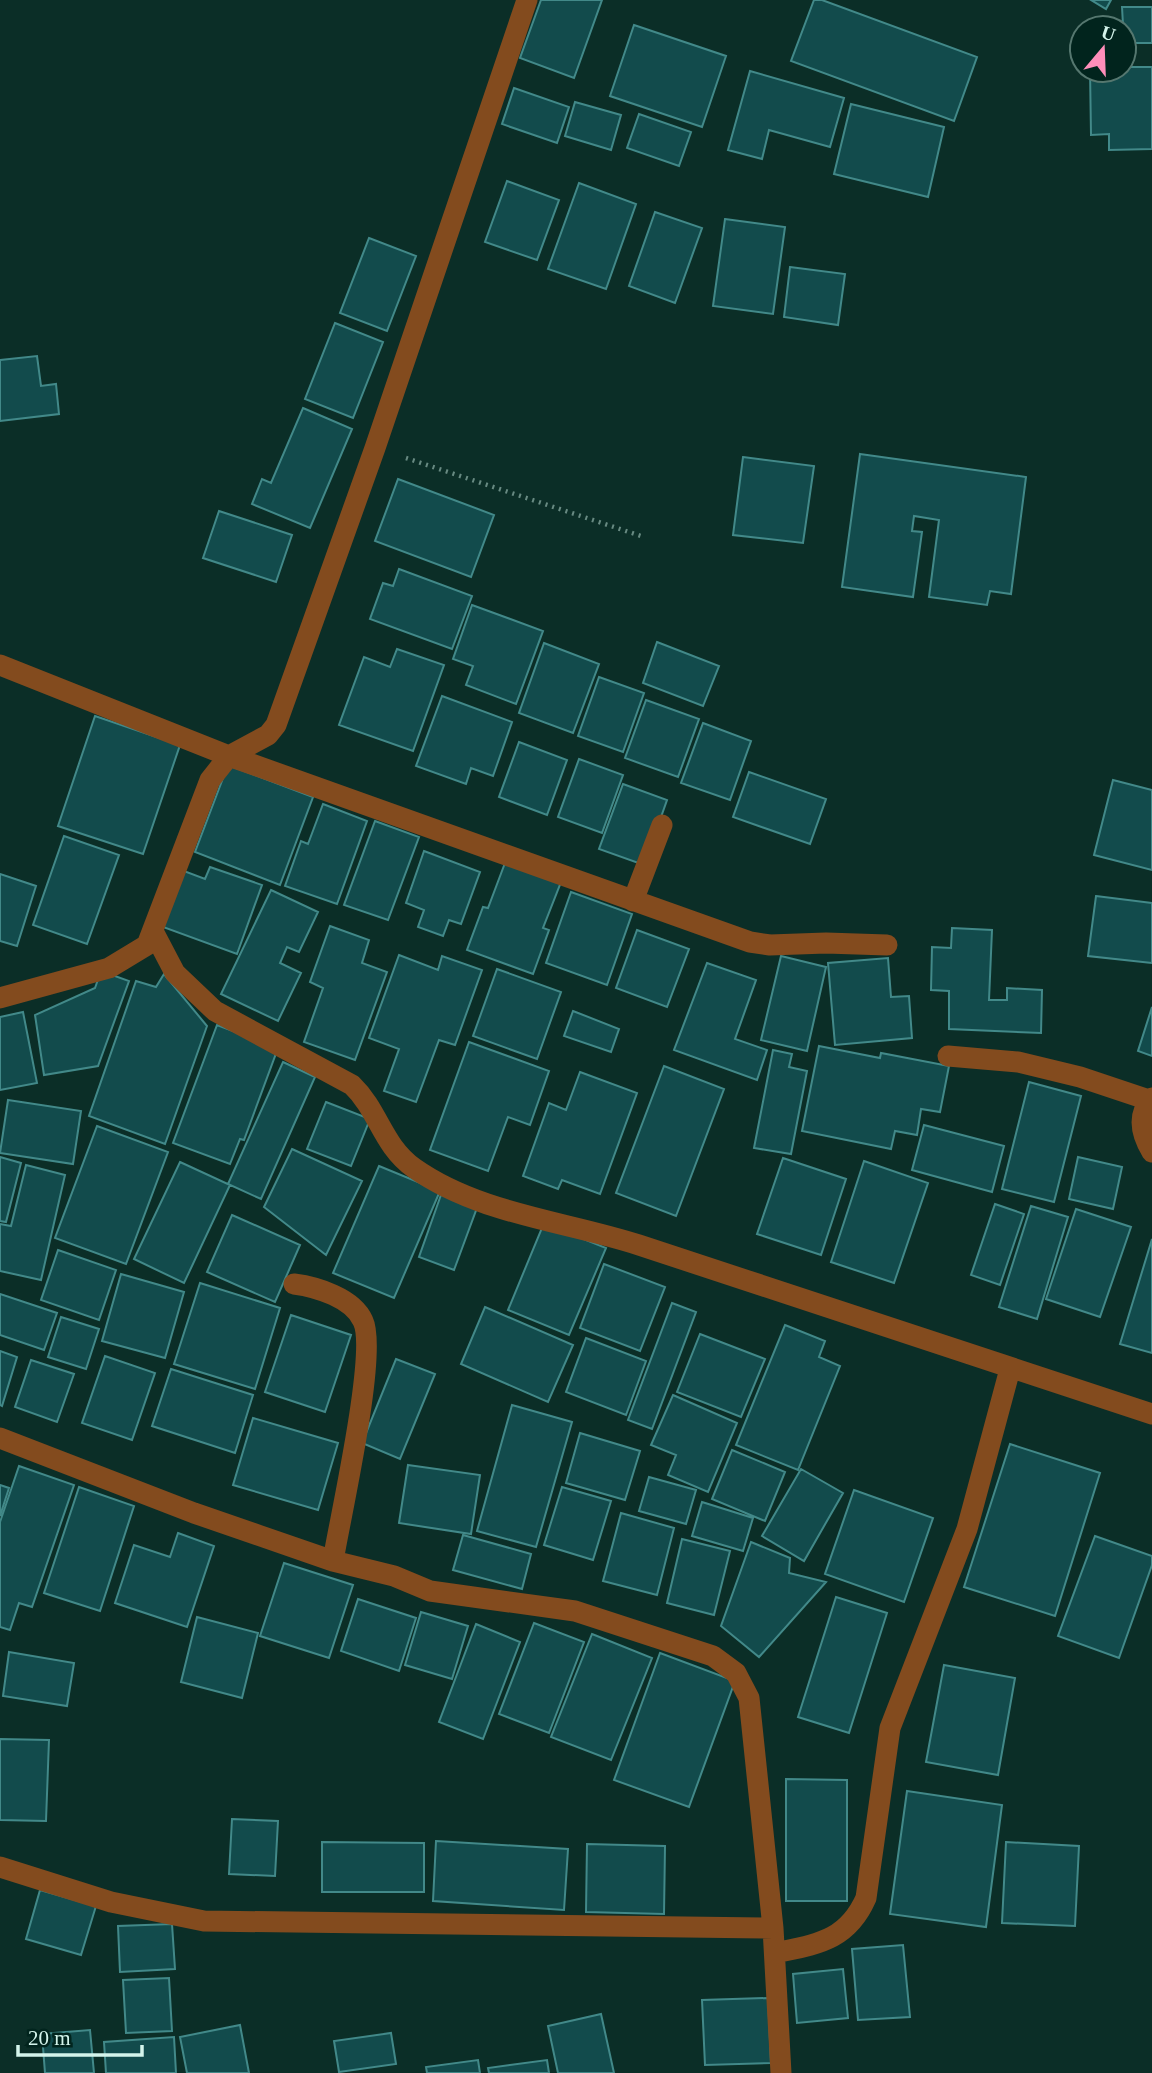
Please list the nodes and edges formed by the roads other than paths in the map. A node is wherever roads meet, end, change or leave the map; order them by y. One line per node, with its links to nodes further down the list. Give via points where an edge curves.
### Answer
1 (527, 0): 3 (street, via 276,726)
2 (0, 665): 3 (street)
3 (229, 756): 5 (street); 6 (street, via 205,790)
4 (662, 825): 5 (street)
5 (633, 901): 7 (street, via 750,942)
6 (153, 930): 8 (street, via 138,953 109,968); 13 (street, via 174,973 199,998 352,1085 366,1098 392,1150 471,1199 636,1244)
7 (887, 945)
8 (0, 998)
9 (948, 1056): 10 (street, via 1018,1062)
10 (1151, 1099): 11 (street, via 1142,1115 1142,1132)
11 (1152, 1152)
12 (294, 1284): 16 (street, via 323,1291 348,1304 362,1318 368,1335 365,1380)
13 (1010, 1369): 14 (street); 19 (street, via 967,1529 890,1728 866,1898 857,1918 836,1934 819,1944)
14 (1152, 1414)
15 (0, 1438): 16 (street)
16 (333, 1561): 18 (street, via 394,1576 430,1591 575,1611 713,1656 736,1673 749,1698)
17 (0, 1867): 18 (street, via 111,1902 204,1921)
18 (773, 1928): 19 (street)
19 (775, 1953): 20 (street)
20 (781, 2073)

